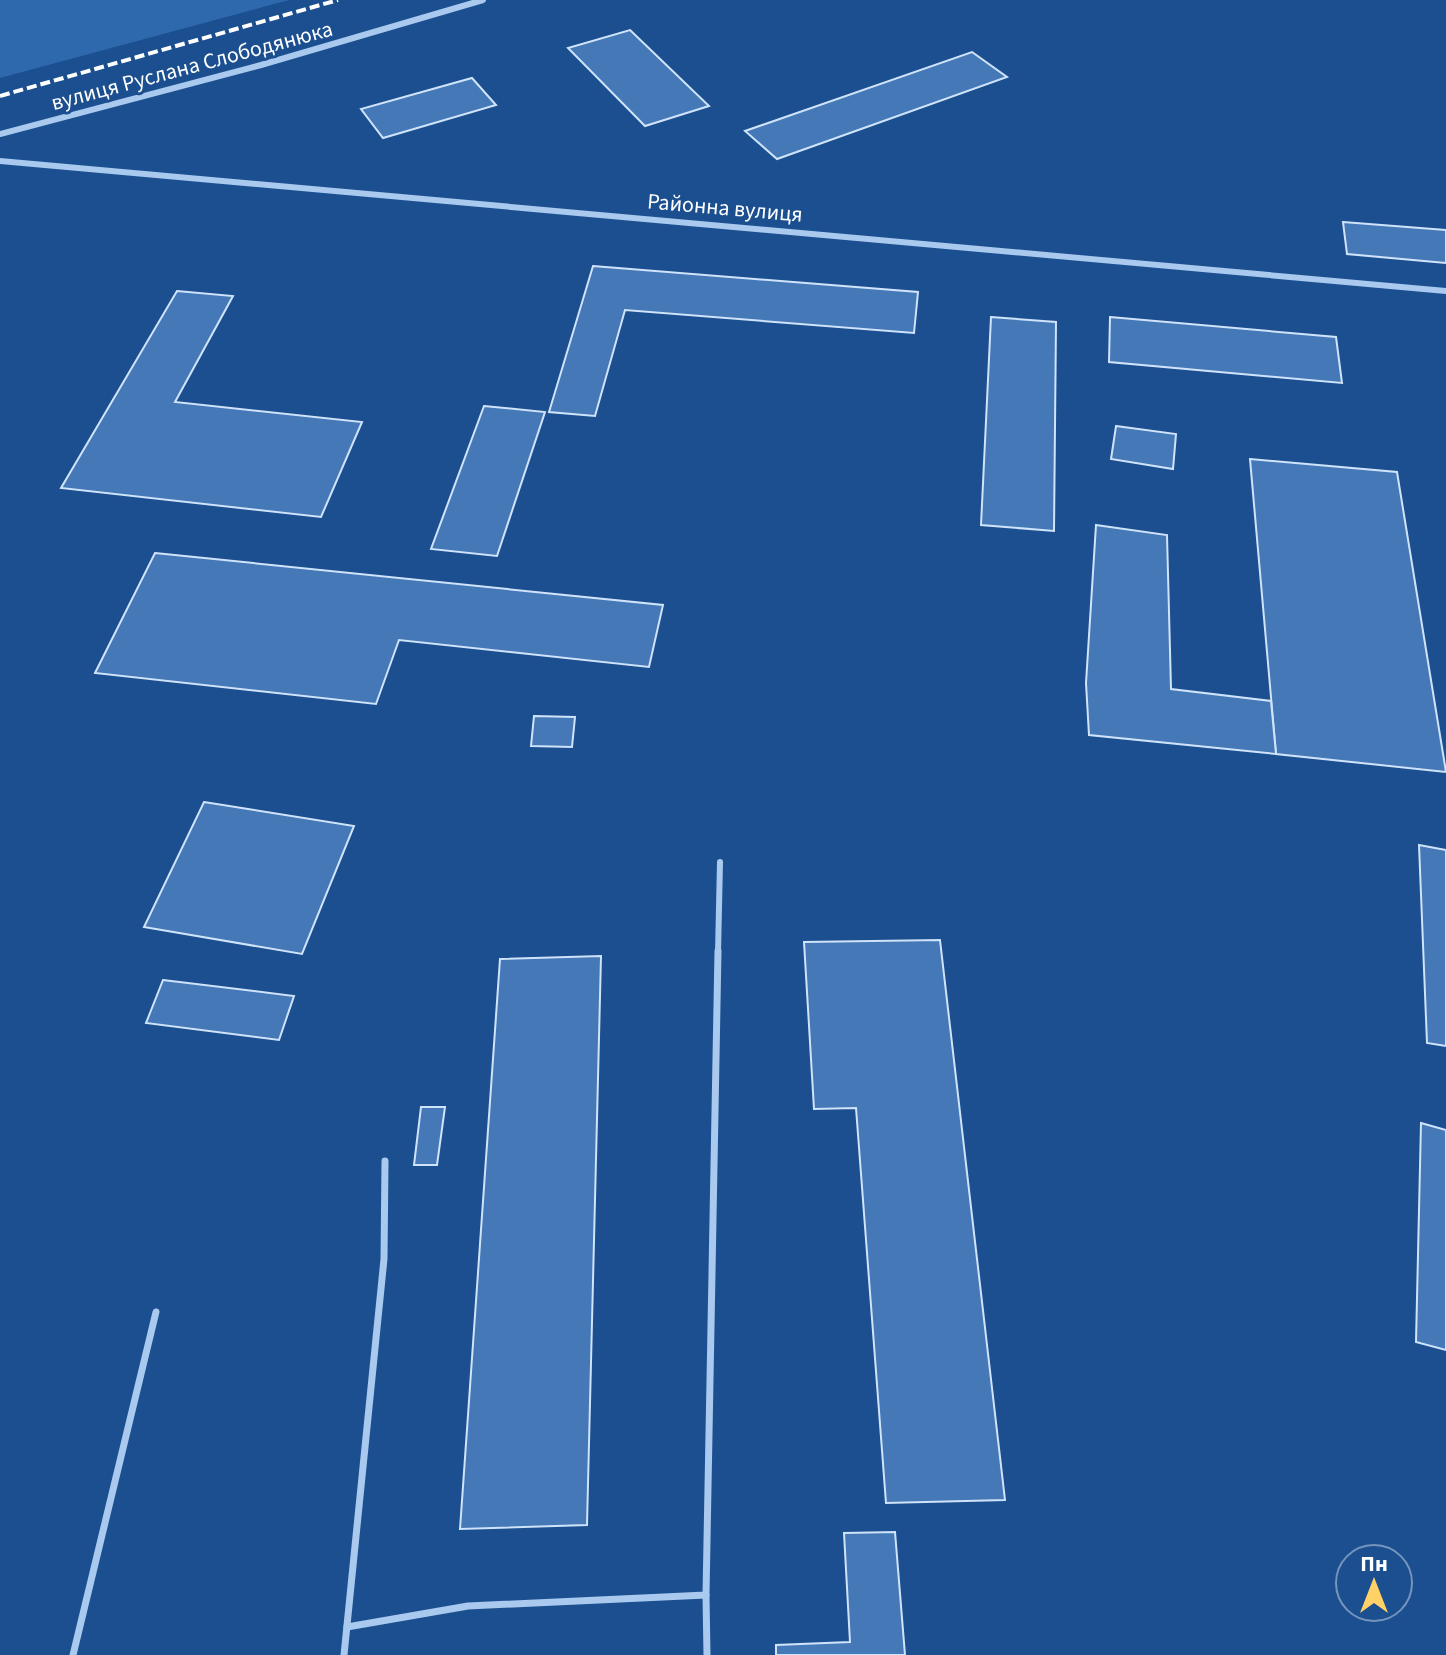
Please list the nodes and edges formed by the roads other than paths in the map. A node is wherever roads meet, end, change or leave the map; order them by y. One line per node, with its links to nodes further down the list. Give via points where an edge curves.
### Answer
1 (483, 0): 2 (street, вулиця Руслана Слободянюка)
2 (0, 134)
3 (0, 161): 4 (street, Районна вулиця)
4 (1446, 291)
5 (720, 862): 8 (lane)
6 (385, 1161): 9 (lane, via 384,1259)
7 (156, 1312): 10 (lane)
8 (706, 1595): 9 (lane, via 468,1606); 12 (lane)
9 (347, 1627): 11 (lane)
10 (73, 1655)
11 (344, 1655)
12 (707, 1655)

